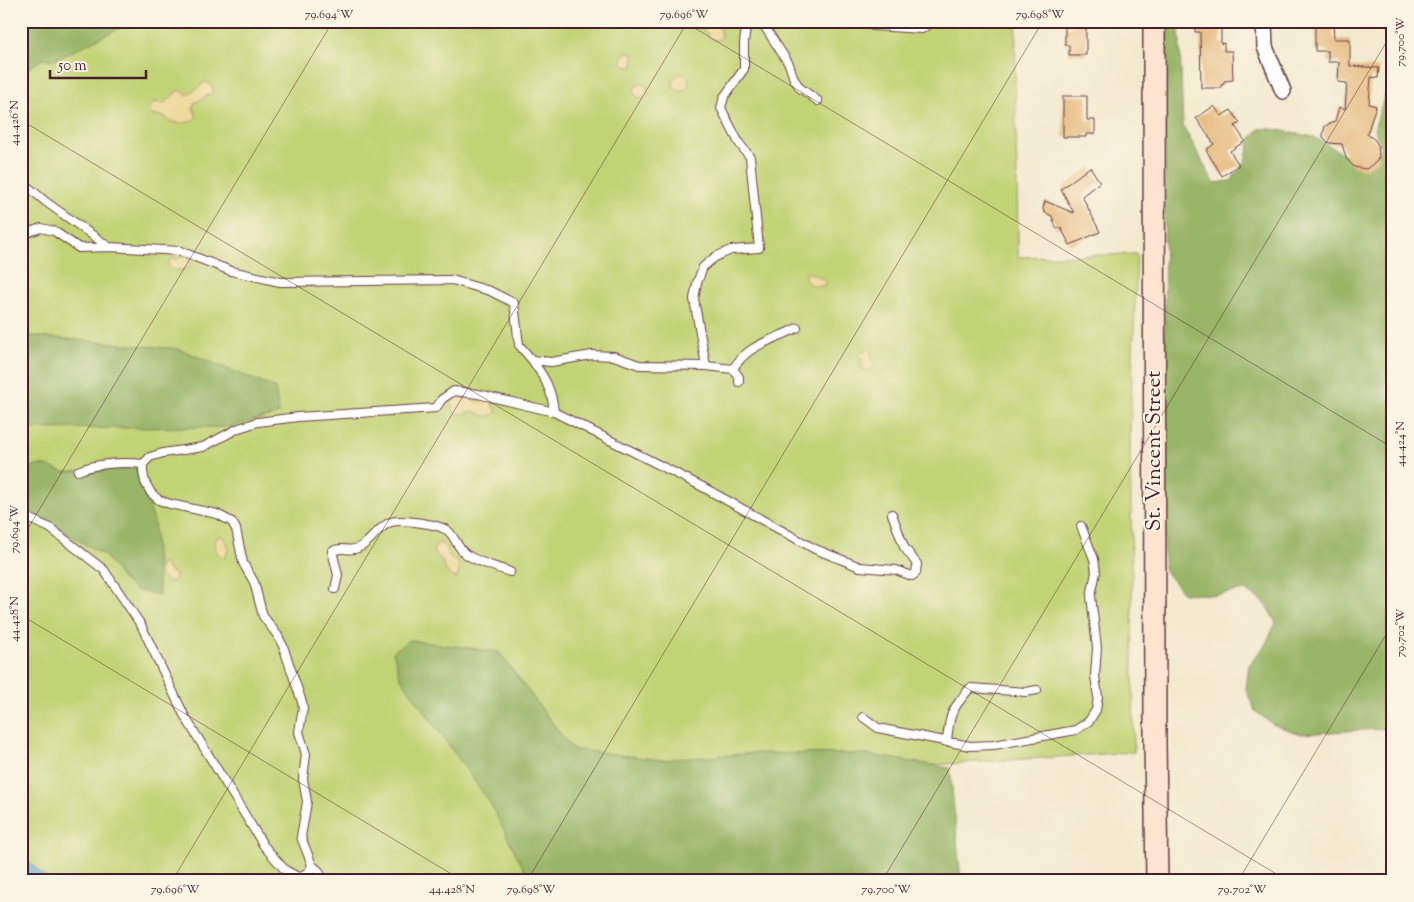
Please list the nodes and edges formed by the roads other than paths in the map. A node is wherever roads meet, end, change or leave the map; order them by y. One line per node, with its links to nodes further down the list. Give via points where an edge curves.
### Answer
1 (747, 21): 14 (lane, via 744,69 724,97 721,108 750,157 759,248 731,250 703,267 694,299)
2 (761, 21): 8 (lane, via 790,64 800,88)
3 (863, 21): 4 (lane, via 873,26 922,29)
4 (933, 21)
5 (1154, 21): 31 (main road, St. Vincent Street)
6 (1264, 21): 7 (street, via 1265,47)
7 (1283, 91)
8 (818, 101)
9 (21, 181): 11 (lane)
10 (21, 235): 11 (lane, via 41,228 54,231 79,248)
11 (109, 247): 13 (lane, via 180,252 231,271 280,282 452,280 514,303 519,345)
12 (797, 328): 15 (lane, via 747,351)
13 (532, 360): 14 (lane, via 551,362 592,355 614,356 638,364); 17 (lane, via 552,395)
14 (706, 366): 15 (lane)
15 (733, 369): 16 (lane, via 739,376)
16 (739, 382)
17 (554, 412): 18 (lane, via 454,391 436,408 298,416 258,422 239,428 204,448 163,453); 20 (lane, via 699,485 815,549 860,567 896,570 912,576 916,573 917,564 904,548)
18 (144, 464): 19 (lane, via 120,463); 28 (lane, via 146,482 159,500 217,514 232,522 236,529 243,563 254,582 263,616 283,646 302,702 299,732 306,754 303,779 307,802 301,837)
19 (78, 471)
20 (892, 514)
21 (21, 515): 29 (lane, via 50,528 104,570 141,625 184,715 264,846 284,870)
22 (1081, 526): 27 (lane, via 1096,572 1092,596 1097,648 1096,710 1089,721 1076,730 994,745 970,746)
23 (510, 572): 24 (lane, via 465,554 448,531 404,521 391,522 355,550 338,548 332,551 338,575)
24 (335, 589)
25 (1037, 690): 27 (lane, via 970,688 953,708)
26 (863, 717): 27 (lane, via 878,728)
27 (947, 742)
28 (312, 865): 29 (lane); 30 (lane)
29 (303, 880)
30 (323, 881)
31 (1157, 881)

